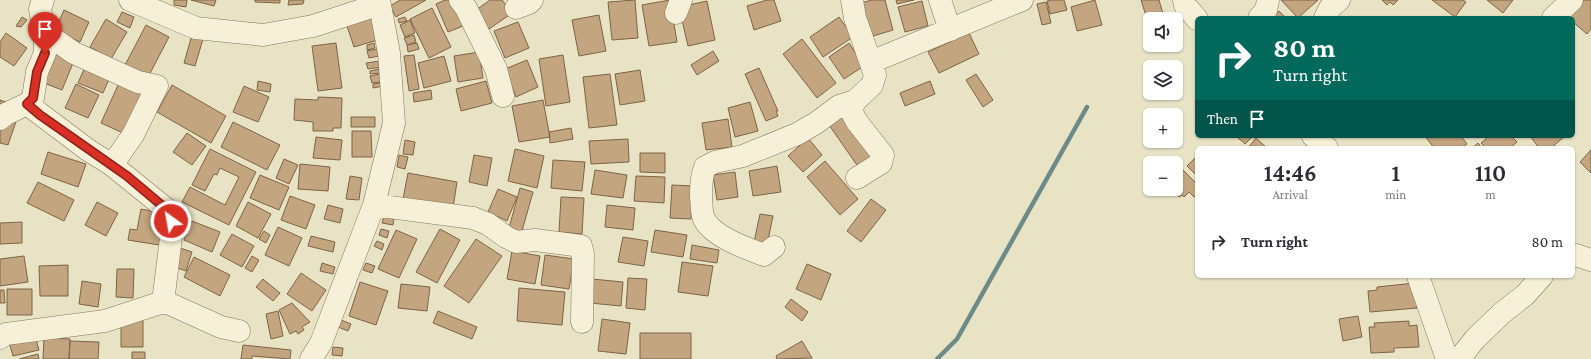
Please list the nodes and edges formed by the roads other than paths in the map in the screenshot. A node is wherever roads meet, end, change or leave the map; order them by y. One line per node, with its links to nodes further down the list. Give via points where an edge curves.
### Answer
1 (43, 0): 17 (street, via 40,9)
2 (130, 0): 11 (street, via 196,28 263,34 313,26)
3 (460, 0): 19 (street, via 496,69)
4 (852, 0): 18 (street, via 855,18)
5 (940, 0): 16 (street)
6 (1022, 0): 16 (street)
7 (1184, 0): 15 (street)
8 (1268, 0): 12 (street, via 1266,10)
9 (1339, 0): 13 (street)
10 (1572, 0): 14 (street)
11 (370, 2): 27 (street, via 389,53 394,123)
12 (1261, 16)
13 (1326, 16)
14 (1555, 16)
15 (1195, 17)
16 (950, 30): 18 (street)
17 (44, 32): 21 (street, via 45,53 37,72 33,98); 25 (street, via 81,56 138,82 157,86 132,135)
18 (871, 62): 20 (street, via 875,75 872,85)
19 (503, 96)
20 (855, 101): 26 (street, via 851,110 857,122 883,155 881,163); 28 (street, via 839,106 797,134 743,156 715,162 705,167 702,174 702,218 708,225 729,241 764,255)
21 (27, 104): 22 (street); 25 (street)
22 (0, 119)
23 (1315, 138): 24 (street)
24 (1325, 146)
25 (112, 165): 33 (street, via 165,208 171,221)
26 (857, 178)
27 (374, 205): 34 (street, via 473,218 488,224 516,242 535,240 581,246); 37 (street, via 321,343)
28 (774, 247)
29 (1575, 255): 30 (street)
30 (1591, 260)
31 (1419, 278): 38 (street)
32 (1540, 278): 39 (street, via 1525,295 1475,339)
33 (163, 302): 35 (street, via 221,327); 36 (street, via 105,321 6,334)
34 (582, 322)
35 (239, 331)
36 (0, 338)
37 (311, 359)
38 (1447, 359)
39 (1459, 359)

